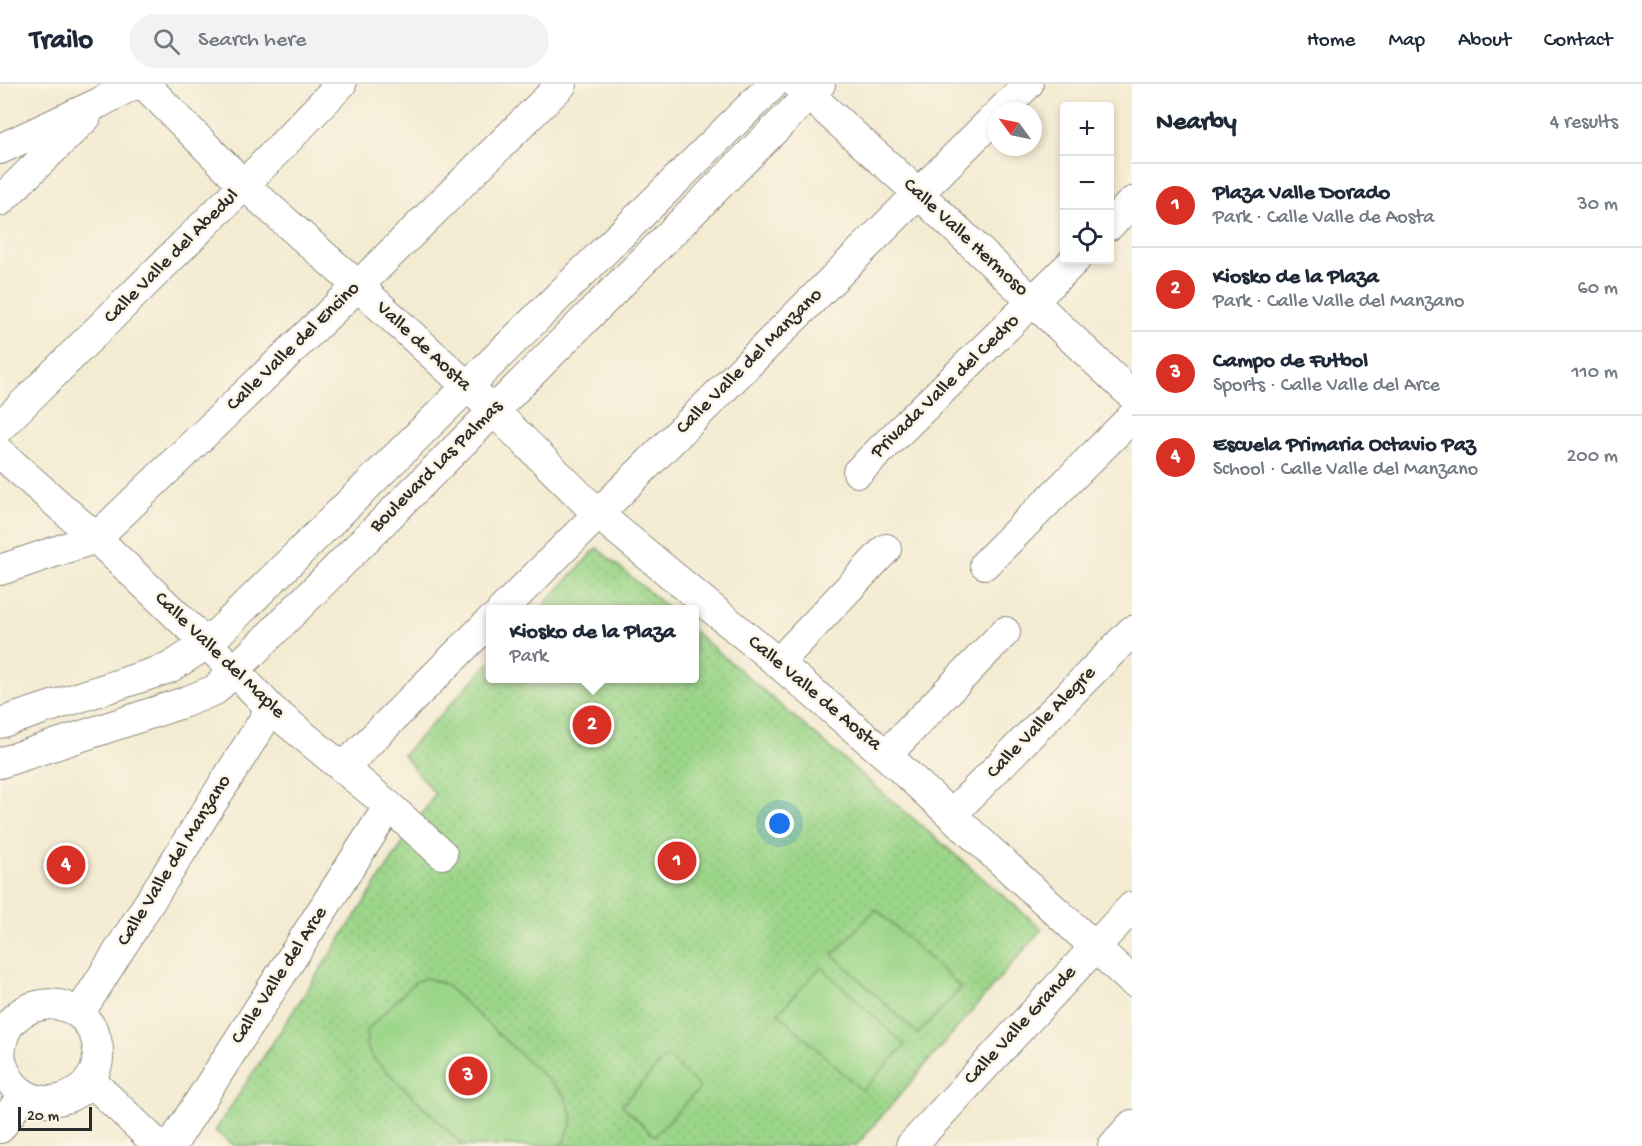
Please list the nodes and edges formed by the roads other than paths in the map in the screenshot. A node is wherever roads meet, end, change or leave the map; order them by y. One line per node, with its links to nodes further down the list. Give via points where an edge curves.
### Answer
1 (134, 84): 9 (street)
2 (144, 84): 12 (street, Valle de Aosta)
3 (341, 84): 12 (street, Calle Valle del Abedul)
4 (562, 84): 18 (street, Calle Valle del Encino)
5 (773, 84): 20 (street, Boulevard Las Palmas)
6 (1028, 84): 8 (street)
7 (808, 88): 13 (street, Calle Valle Hermoso); 22 (street, Boulevard Las Palmas)
8 (1010, 102)
9 (99, 103): 11 (street); 14 (street)
10 (988, 124): 13 (street, Calle Valle del Manzano)
11 (0, 148)
12 (244, 185): 18 (street, Valle de Aosta); 24 (street, Calle Valle del Abedul)
13 (918, 194): 19 (street, Calle Valle Hermoso); 27 (street, Calle Valle del Manzano)
14 (0, 201)
15 (1132, 202): 16 (street)
16 (1114, 221)
17 (1071, 264): 19 (street, Privada Valle del Cedro)
18 (358, 286): 20 (street, Valle de Aosta); 28 (street, Calle Valle del Encino)
19 (1033, 301): 21 (street, Calle Valle Hermoso); 26 (street, Privada Valle del Cedro)
20 (466, 387): 22 (street, Valle de Aosta); 36 (street, Boulevard Las Palmas)
21 (1132, 394)
22 (494, 411): 27 (street, Calle Valle de Aosta); 38 (street, Boulevard Las Palmas)
23 (1132, 417): 30 (street)
24 (0, 427)
25 (0, 453): 28 (street, Calle Valle del Maple)
26 (858, 472)
27 (597, 514): 32 (street, Calle Valle del Manzano); 37 (street, Calle Valle de Aosta)
28 (96, 538): 31 (street, Calle Valle del Encino); 36 (street, Calle Valle del Maple)
29 (886, 549): 37 (street)
30 (985, 564)
31 (0, 570)
32 (506, 605)
33 (486, 625): 43 (street)
34 (1132, 631): 45 (street, Calle Valle Alegre)
35 (1005, 632): 41 (street)
36 (207, 644): 38 (street, Calle Valle del Maple); 40 (street, Boulevard Las Palmas, via 169,668)
37 (778, 663): 41 (street, Calle Valle de Aosta)
38 (235, 671): 39 (street, Calle Valle del Maple); 42 (street, Boulevard Las Palmas, via 216,690)
39 (271, 709): 43 (street, Calle Valle del Maple); 50 (street, Calle Valle del Manzano)
40 (0, 723)
41 (886, 755): 45 (street, Calle Valle de Aosta)
42 (0, 763)
43 (343, 768): 44 (street, Calle Valle del Maple)
44 (389, 806): 46 (street, Calle Valle del Maple); 57 (street, Calle Valle del Arce)
45 (952, 814): 48 (street, Calle Valle de Aosta)
46 (442, 854)
47 (1132, 907): 48 (street, Calle Valle Grande)
48 (1094, 947): 49 (street, Calle Valle de Aosta); 58 (street, Calle Valle Grande)
49 (1132, 981)
50 (78, 1014): 51 (street, via 64,1006 34,1006 8,1025); 52 (street, via 94,1033 97,1044)
51 (0, 1055): 53 (street, via 3,1071)
52 (90, 1080): 53 (street, via 60,1101 40,1101); 56 (street)
53 (23, 1095): 55 (street)
54 (1132, 1125): 59 (street)
55 (0, 1128)
56 (159, 1146)
57 (171, 1146)
58 (911, 1146)
59 (1113, 1146)

